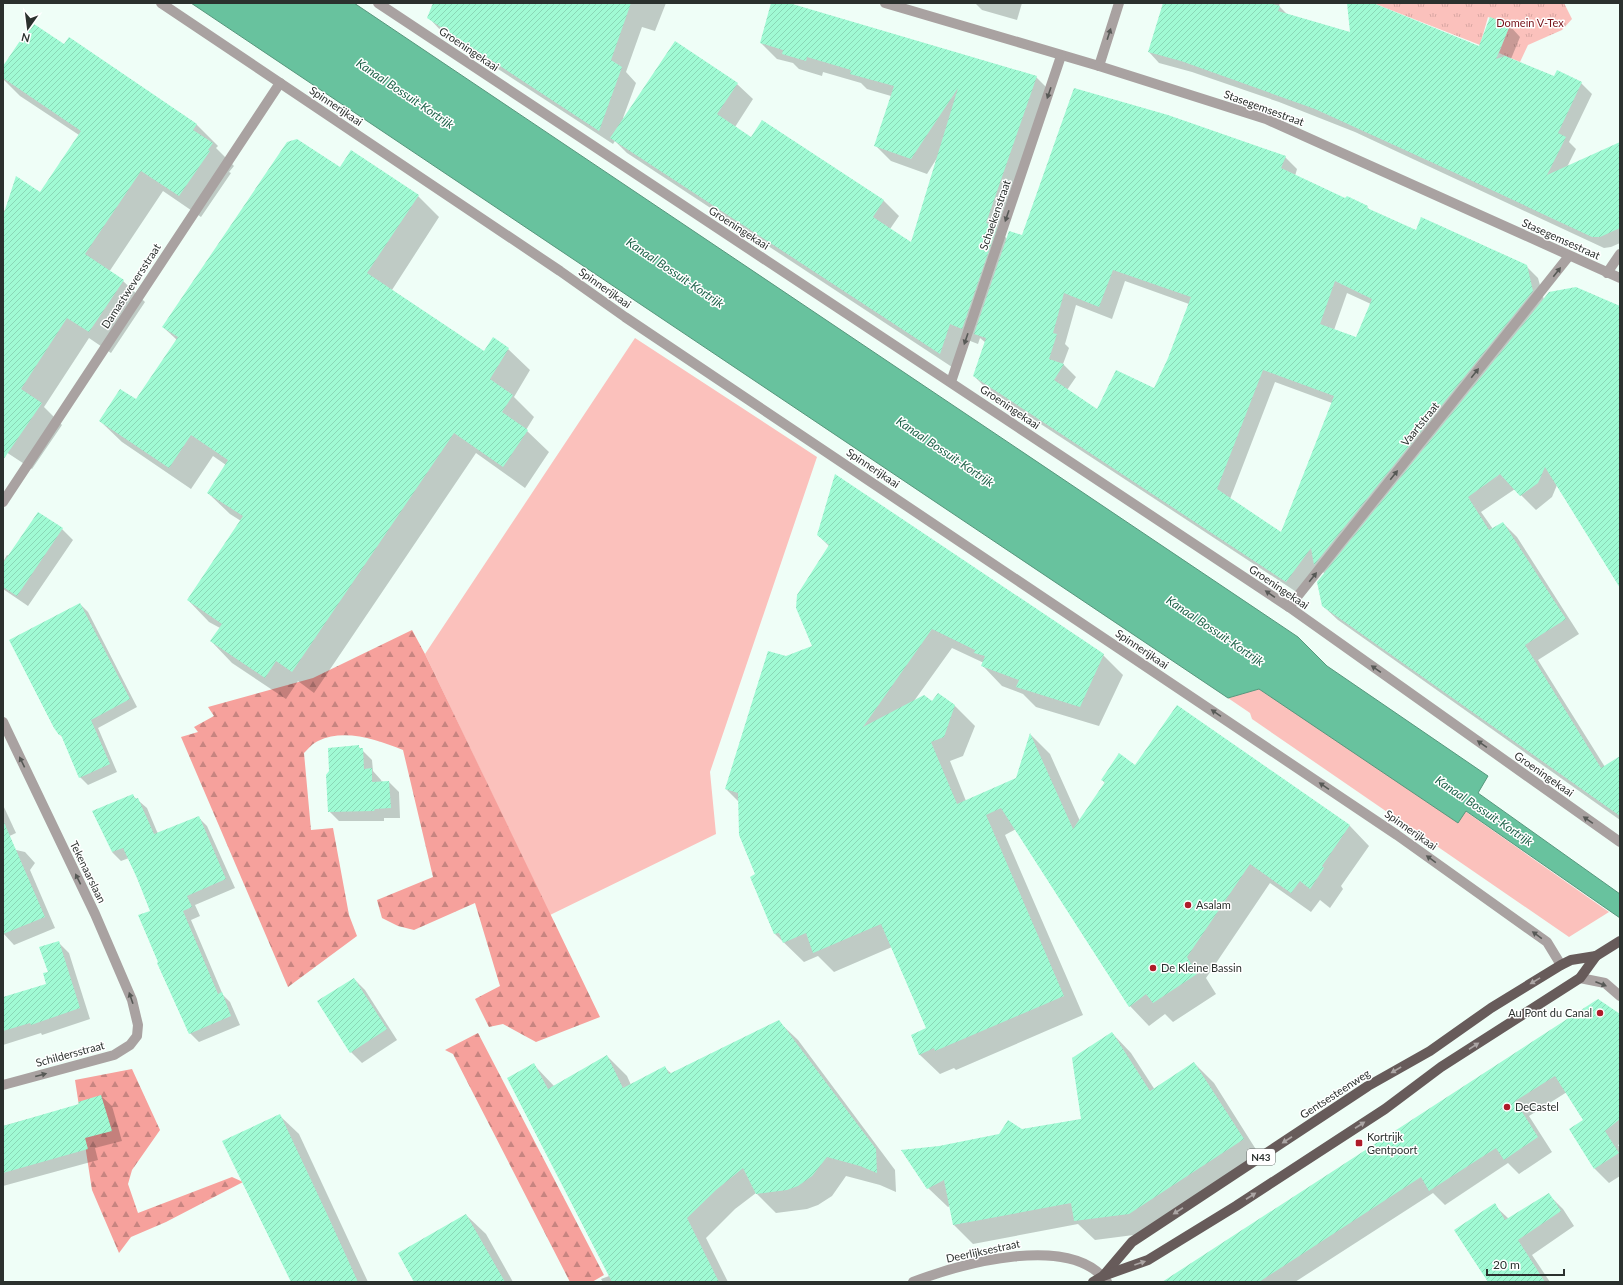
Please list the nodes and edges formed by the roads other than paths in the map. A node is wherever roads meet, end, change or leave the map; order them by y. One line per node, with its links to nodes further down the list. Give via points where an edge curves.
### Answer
1 (162, 3): 7 (street, Spinnerijkaai)
2 (378, 3): 12 (street, Groeningekaai)
3 (884, 3): 5 (street, Stasegemsestraat)
4 (1119, 3): 6 (street, one-way to 4)
5 (1062, 56): 6 (street, Stasegemsestraat); 12 (street, Schaekenstraat, one-way to 12)
6 (1099, 66): 9 (street, Stasegemsestraat, via 1266,119)
7 (280, 83): 13 (street, Damastweversstraat); 19 (street, Spinnerijkaai, one-way to 7, via 1547,942 1397,835)
8 (1620, 254): 10 (street)
9 (1569, 256): 10 (street, Stasegemsestraat); 14 (street, Vaartstraat, one-way to 9)
10 (1607, 273): 11 (street, Stasegemsestraat)
11 (1620, 278)
12 (951, 382): 14 (street, Groeningekaai, one-way to 12)
13 (3, 502)
14 (1289, 607): 16 (street, Groeningekaai, one-way to 14)
15 (3, 722): 22 (street, Tekenaarslaan, one-way to 15, via 138,1026 132,1000 95,914)
16 (1620, 842)
17 (1620, 941): 18 (main road, Gentsesteenweg / N43)
18 (1596, 956): 19 (main road, Gentsesteenweg / N43, via 1571,960); 20 (main road, Gentsesteenweg / N43)
19 (1561, 965): 24 (main road, Gentsesteenweg / N43, one-way to 24, via 1491,1008 1430,1051 1368,1086 1132,1242)
20 (1580, 978): 21 (street, one-way to 21, via 1604,984); 24 (main road, Gentsesteenweg / N43, one-way to 20, via 1148,1260 1229,1210 1385,1109 1441,1067)
21 (1620, 996)
22 (137, 1036): 23 (street, Schildersstraat, one-way to 22, via 114,1055 130,1045)
23 (3, 1085)
24 (1105, 1279): 25 (street, Deerlijksestraat, via 1093,1268 1078,1262 1031,1254 1004,1257 933,1274); 26 (main road, Gentsesteenweg / N43)
25 (913, 1282)
26 (1093, 1282)

